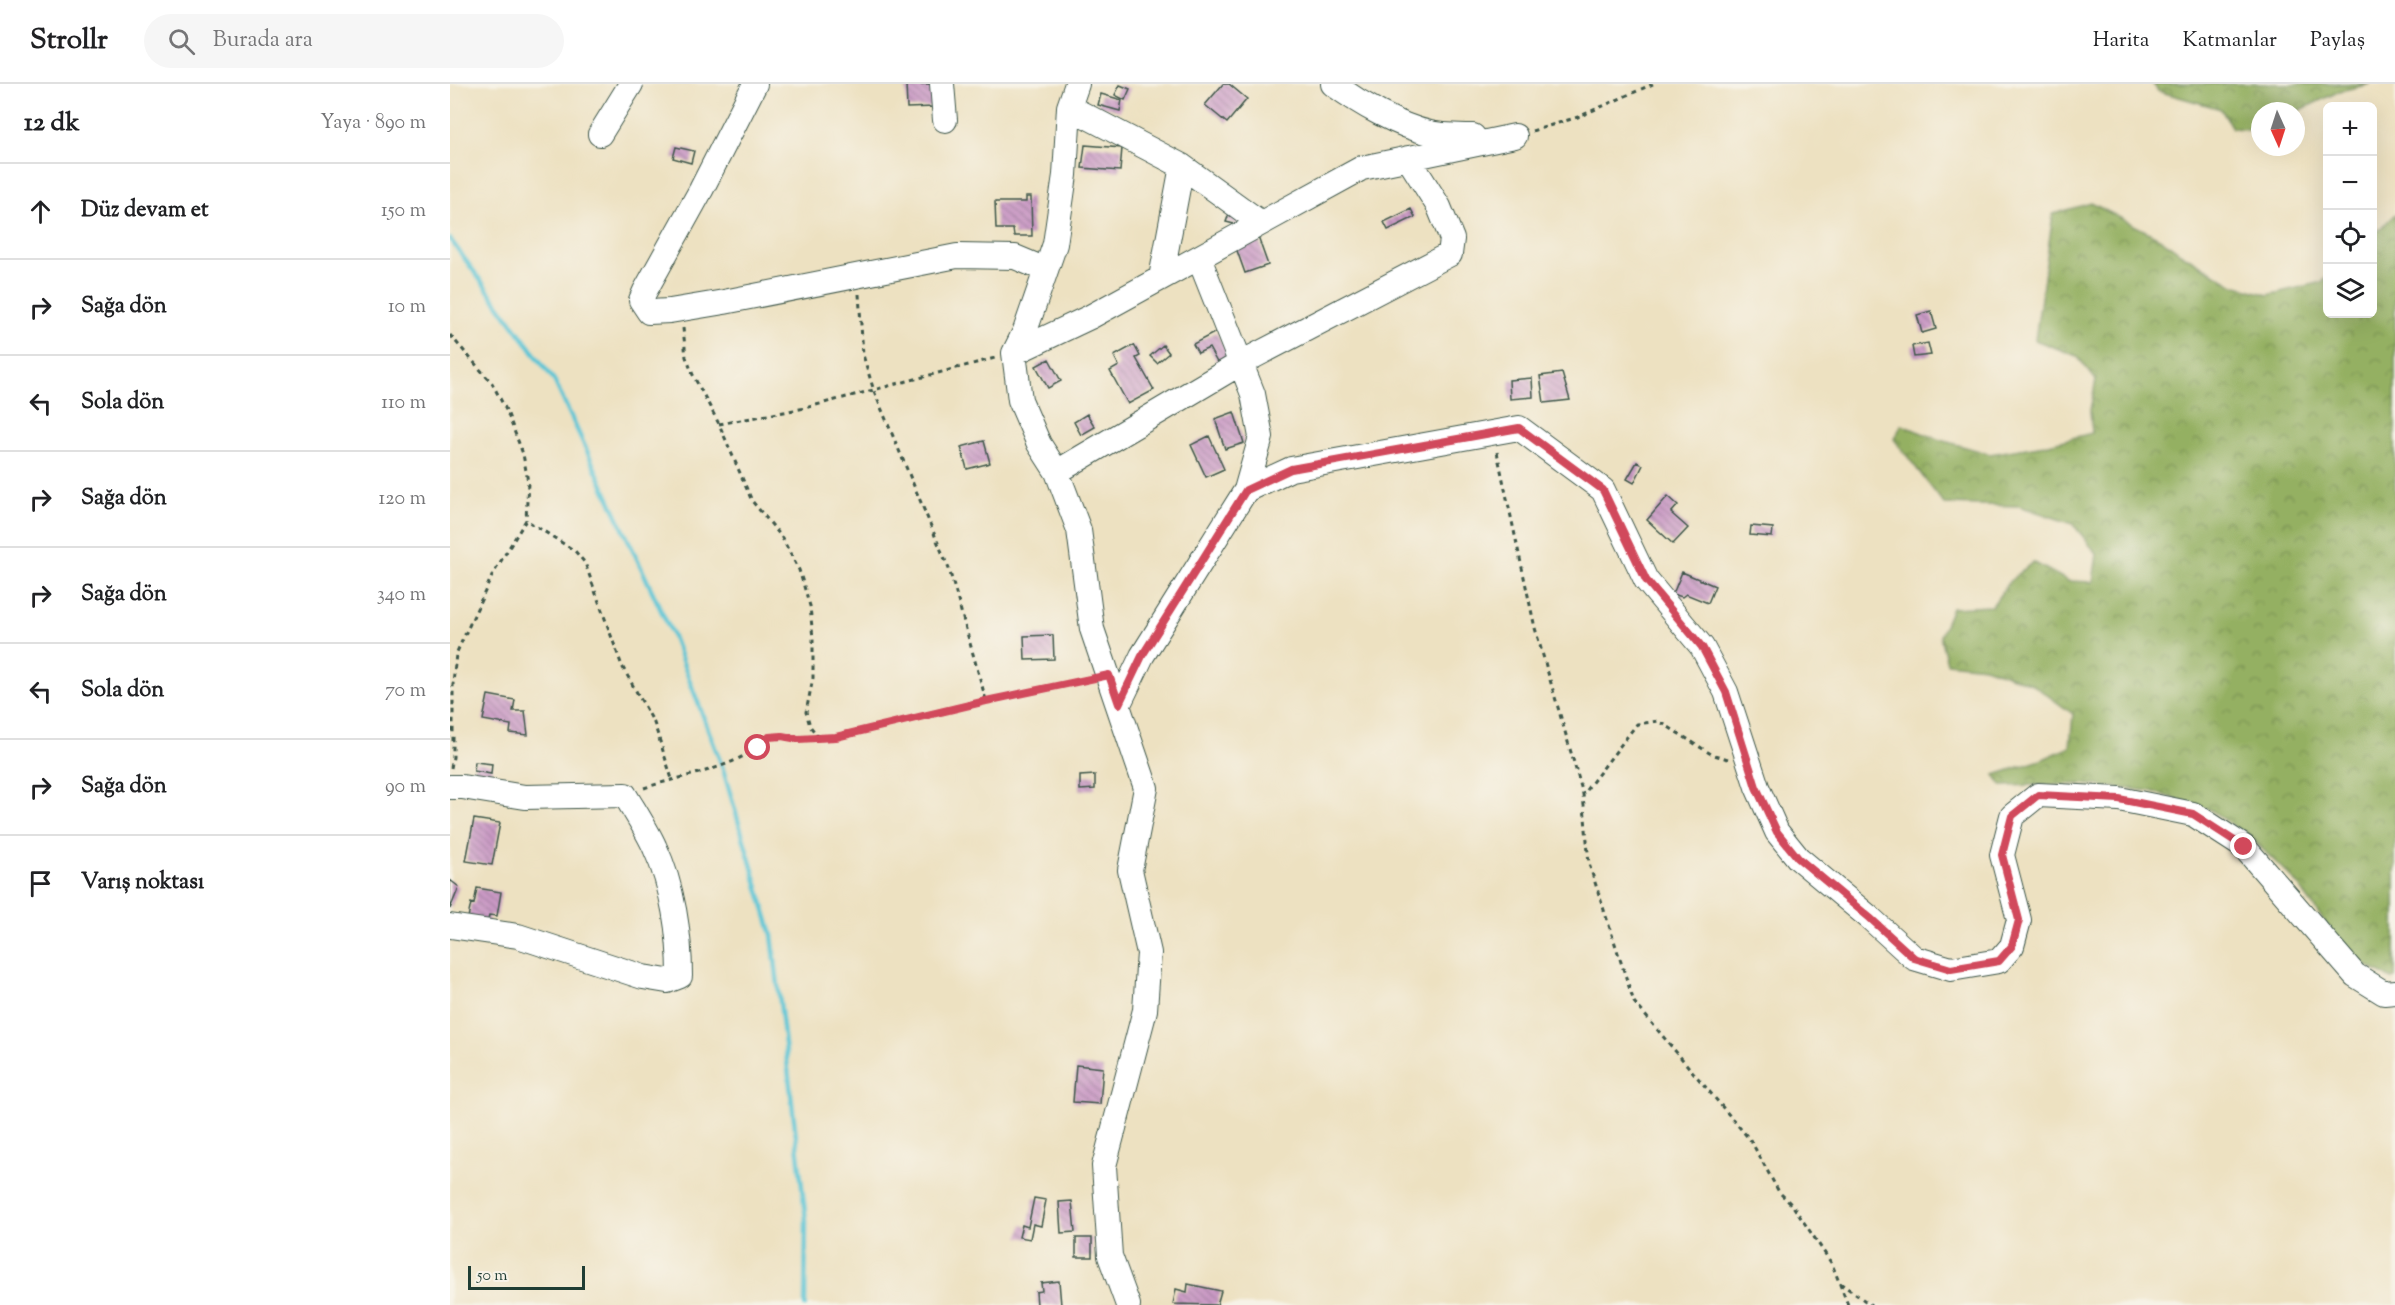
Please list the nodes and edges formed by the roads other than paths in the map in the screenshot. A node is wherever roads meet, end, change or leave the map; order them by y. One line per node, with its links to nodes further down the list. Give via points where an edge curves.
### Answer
1 (631, 84): 8 (street)
2 (755, 84): 13 (street, via 641,300 649,312 957,256 1015,257)
3 (942, 84): 7 (street)
4 (1077, 84): 6 (street)
5 (1333, 84): 9 (street, via 1353,99 1430,133 1515,136)
6 (1069, 107): 10 (street); 13 (street, via 1065,175 1055,244)
7 (945, 120)
8 (600, 134)
9 (1408, 158): 11 (street, via 1362,168); 16 (street, via 1439,207 1452,239 1450,254)
10 (1182, 166): 11 (street); 14 (street)
11 (1261, 223): 12 (street)
12 (1199, 258): 14 (street); 16 (street)
13 (1046, 270): 15 (street)
14 (1161, 278): 15 (street)
15 (1014, 353): 17 (street, via 1020,400)
16 (1241, 363): 17 (street); 18 (street, via 1253,394 1261,437)
17 (1057, 472): 19 (street, via 1079,530 1092,629)
18 (1246, 490): 19 (street, via 1142,656); 22 (street, via 1291,469 1519,428 1603,490 1646,580 1702,647 1721,683 1756,787 1777,832 1798,858 1914,958 1951,969 1999,961 2012,946 2019,920 2002,855 2012,816 2038,795 2119,799 2193,814 2244,847 2355,975 2384,993)
19 (1119, 704): 23 (street, via 1146,788 1130,870 1149,953 1144,1010 1104,1166 1110,1256)
20 (450, 787): 21 (street, via 525,797 625,795 656,849 669,889 680,976 667,981 643,977 518,936)
21 (450, 926)
22 (2395, 992)
23 (1128, 1305)

